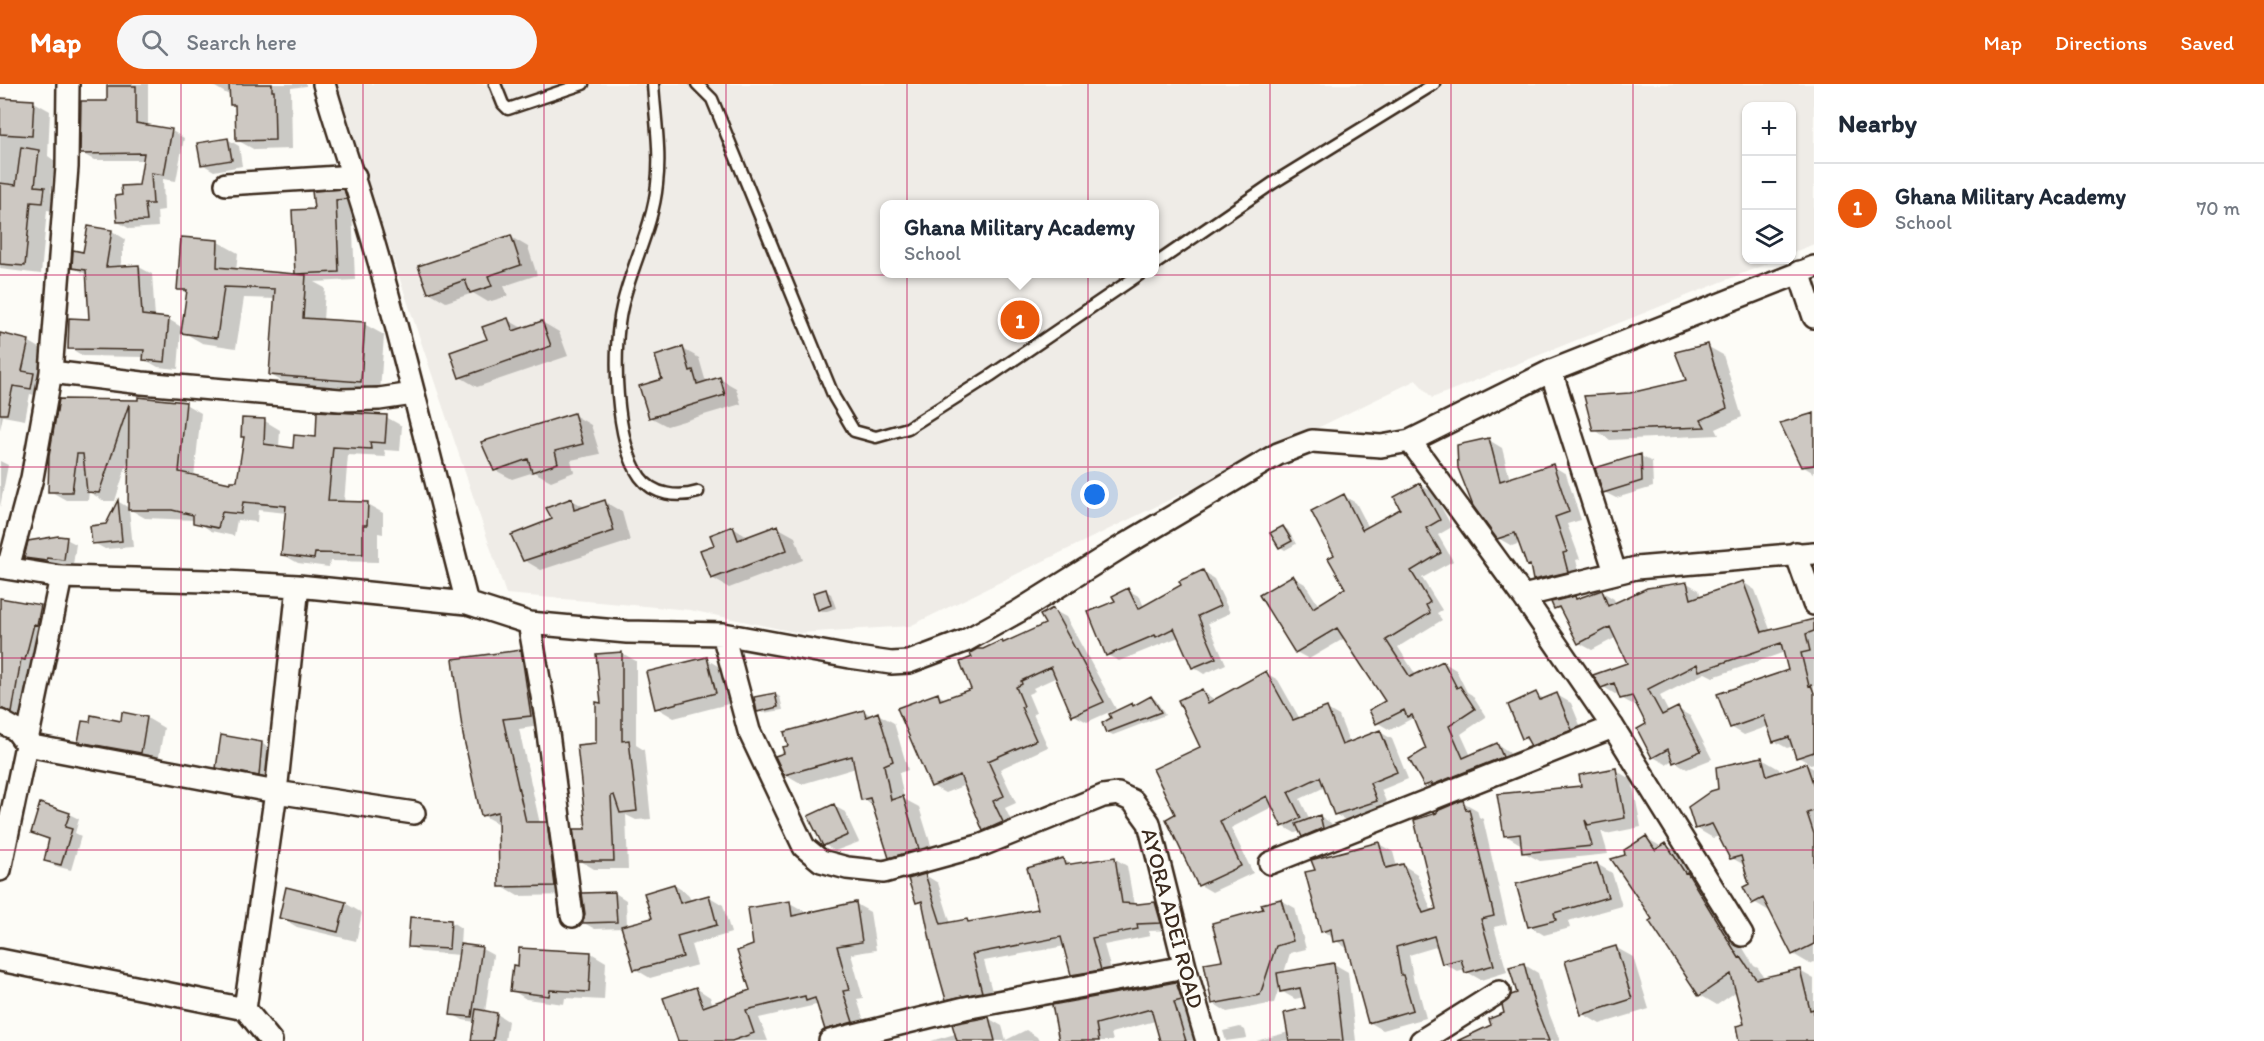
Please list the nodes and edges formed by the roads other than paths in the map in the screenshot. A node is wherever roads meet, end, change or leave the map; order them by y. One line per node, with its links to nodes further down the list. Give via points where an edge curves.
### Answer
1 (68, 84): 15 (street, via 67,167)
2 (324, 84): 8 (street)
3 (495, 84): 4 (lane, via 508,109)
4 (583, 84)
5 (653, 84): 18 (lane, via 657,185 622,306 615,376 626,446 640,476 649,486 670,495)
6 (697, 84): 12 (lane, via 712,99 834,398 854,431 876,437 908,428)
7 (1434, 84): 10 (lane, via 1273,183)
8 (355, 177): 9 (street); 16 (street)
9 (226, 184)
10 (1159, 261)
11 (1807, 270): 13 (street); 14 (street)
12 (1133, 278)
13 (1814, 317)
14 (1551, 371): 17 (street); 21 (street)
15 (51, 372): 16 (street, via 340,400); 20 (street, via 32,478)
16 (413, 394): 25 (street)
17 (1410, 441): 24 (street); 28 (street, via 1381,446 1312,441 1278,454 1019,611 922,659 891,663)
18 (698, 492)
19 (1805, 553): 21 (street); 26 (street)
20 (4, 567): 22 (street)
21 (1615, 572): 24 (street)
22 (61, 577): 23 (street); 31 (street)
23 (298, 586): 25 (street); 32 (street)
24 (1523, 596): 30 (street)
25 (467, 603): 27 (street)
26 (1814, 604)
27 (529, 623): 28 (street, via 627,632); 36 (street, via 546,718)
28 (723, 634): 39 (street, AYORA ADEI ROAD, via 749,732 804,847 821,861 884,872 982,845 1103,796 1118,794 1133,801 1149,824)
29 (0, 722): 31 (street, via 16,730)
30 (1613, 727): 34 (street); 37 (street)
31 (27, 745): 32 (street); 35 (street)
32 (276, 792): 33 (street); 41 (street)
33 (414, 813)
34 (1270, 863)
35 (0, 870)
36 (572, 916)
37 (1742, 935)
38 (0, 960): 41 (street)
39 (1185, 967): 43 (street, via 965,1008); 44 (street, AYORA ADEI ROAD)
40 (1499, 992): 45 (street)
41 (245, 1009): 42 (street)
42 (271, 1041)
43 (830, 1041)
44 (1207, 1041)
45 (1421, 1041)

